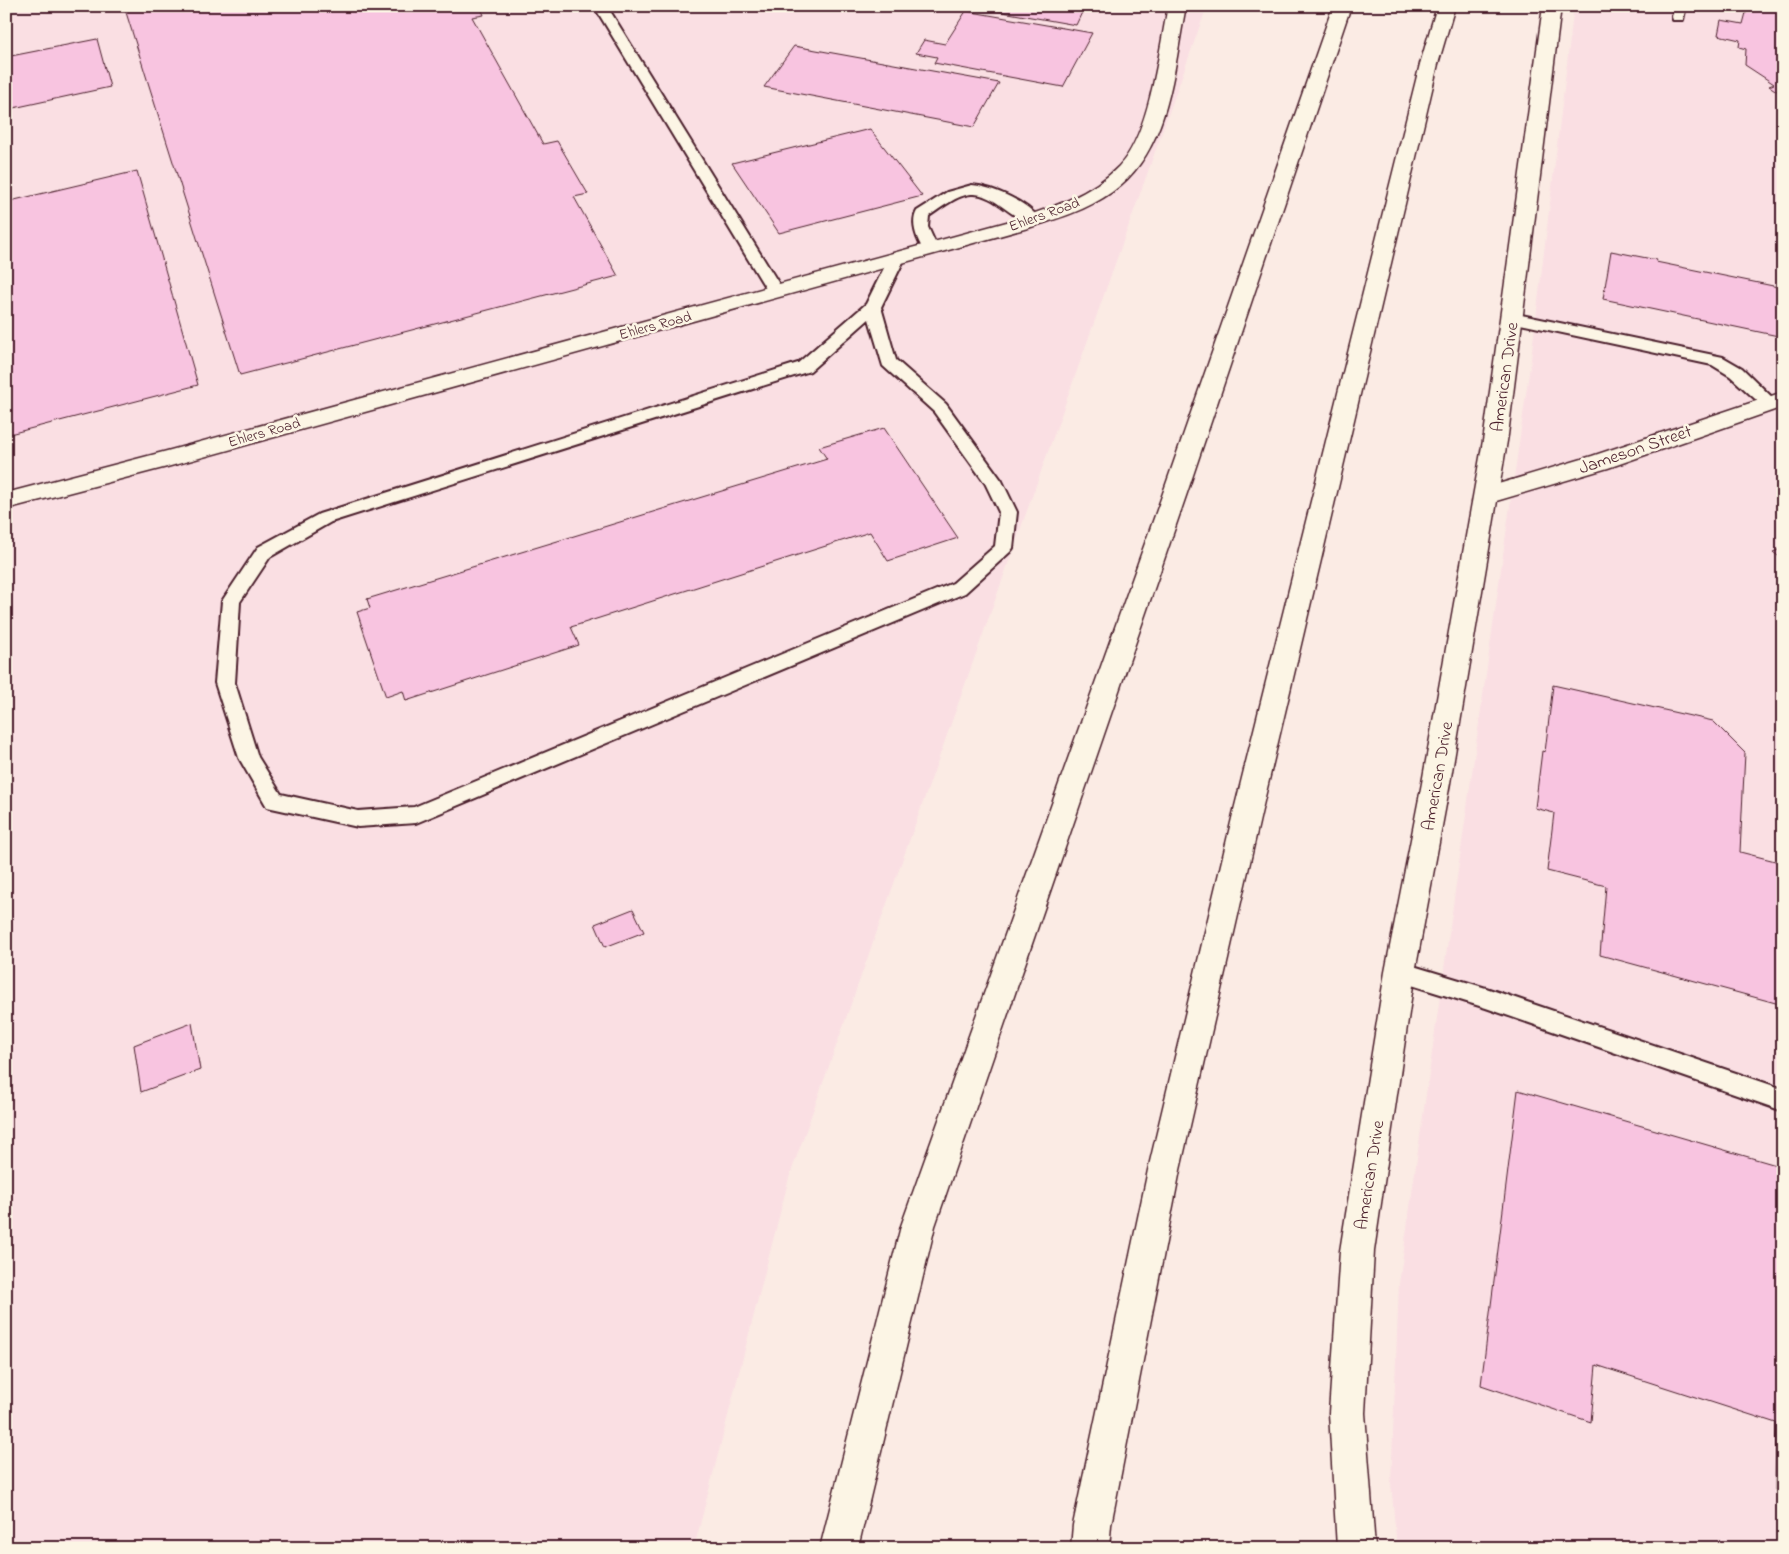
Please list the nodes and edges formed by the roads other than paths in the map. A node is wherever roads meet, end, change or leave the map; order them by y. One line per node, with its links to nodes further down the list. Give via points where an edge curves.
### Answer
1 (600, 6): 9 (lane)
2 (1177, 6): 6 (main road, Ehlers Road, via 1155,110 1141,149 1128,168 1106,187 1081,202)
3 (1342, 6): 17 (main road, via 1169,512 918,1226)
4 (1446, 6): 18 (main road, via 1429,64 1247,814 1164,1170)
5 (1552, 6): 11 (main road, American Drive)
6 (1033, 220): 7 (main road, Ehlers Road); 7 (lane, via 1008,201 985,191 965,190 922,214 921,227)
7 (930, 249): 8 (main road, Ehlers Road)
8 (897, 258): 9 (main road, Ehlers Road); 10 (lane)
9 (776, 292): 14 (main road, Ehlers Road)
10 (873, 307): 10 (lane, via 889,362 940,408 992,481 1008,512 1004,548 959,588 416,814 358,819 274,801 248,758 226,683 231,601 264,552 325,518 804,367)
11 (1512, 318): 12 (lane, via 1717,361); 13 (main road, American Drive)
12 (1776, 401): 13 (main road, Jameson Street, via 1600,462)
13 (1486, 496): 15 (main road, American Drive)
14 (6, 501)
15 (1400, 972): 16 (lane, via 1486,998); 19 (main road, American Drive, via 1357,1251 1350,1342 1347,1413)
16 (1783, 1100)
17 (839, 1548)
18 (1090, 1548)
19 (1356, 1548)

